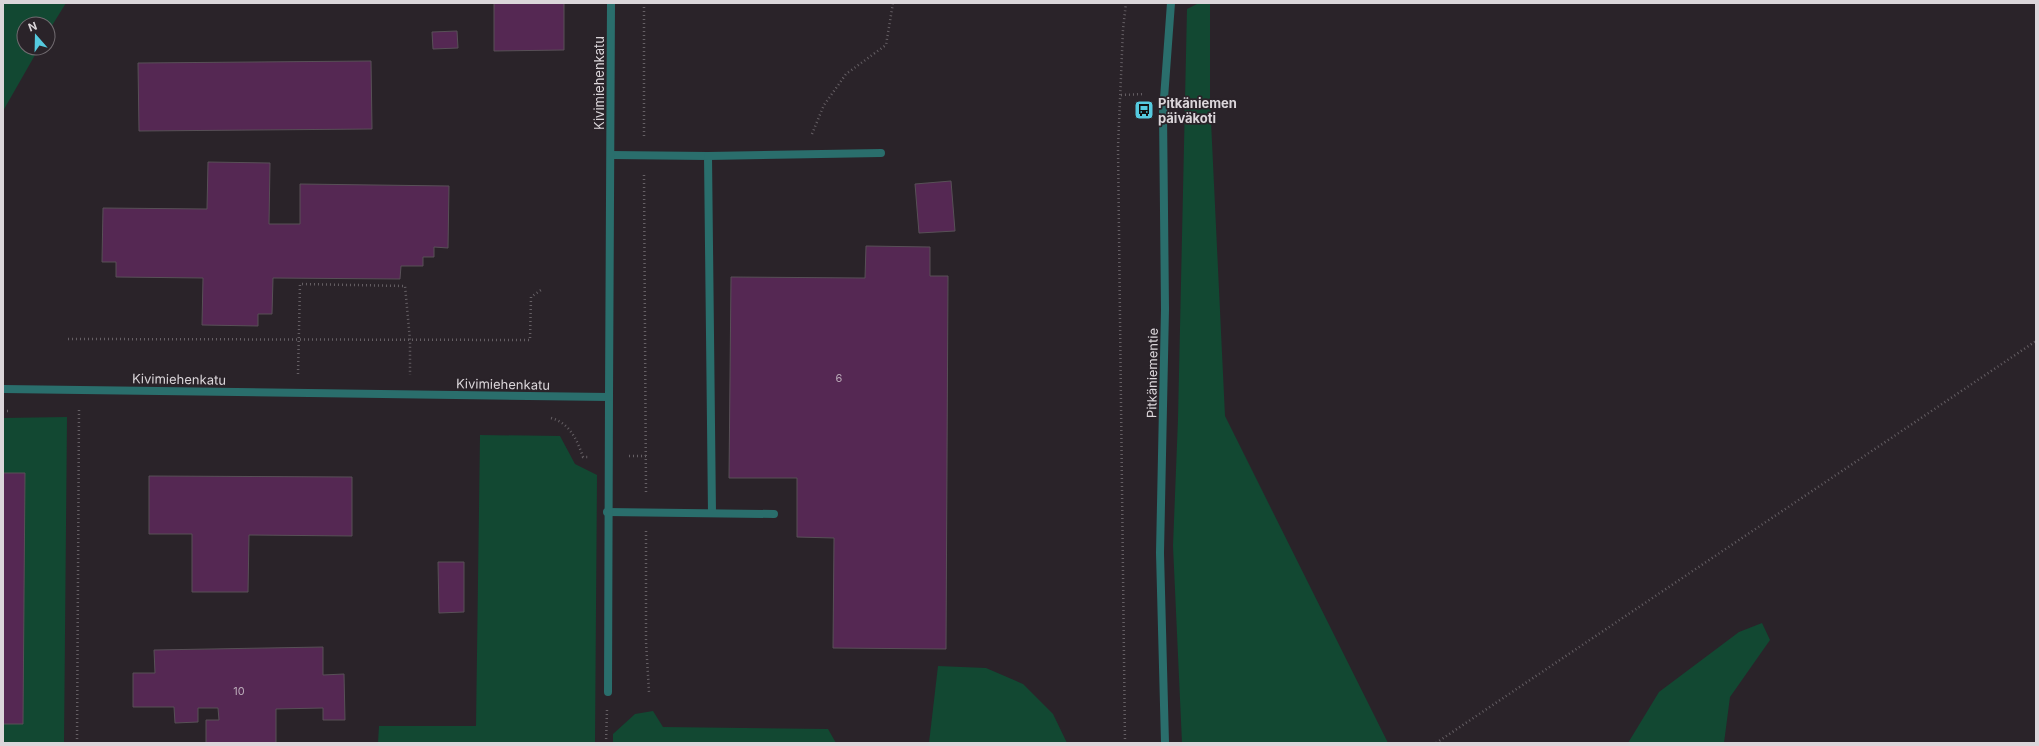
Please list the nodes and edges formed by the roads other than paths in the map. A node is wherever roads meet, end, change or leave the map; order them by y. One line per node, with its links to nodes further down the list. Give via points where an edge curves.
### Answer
1 (611, 3): 4 (street, Kivimiehenkatu)
2 (1171, 3): 12 (street, Pitkäniementie, via 1163,112 1165,309 1160,553)
3 (881, 152): 5 (street)
4 (611, 155): 5 (street); 7 (street, Kivimiehenkatu)
5 (708, 156): 9 (street)
6 (3, 389): 7 (street, Kivimiehenkatu)
7 (609, 397): 8 (street)
8 (607, 512): 9 (street); 11 (street)
9 (712, 513): 10 (street)
10 (774, 514)
11 (608, 692)
12 (1165, 743)

